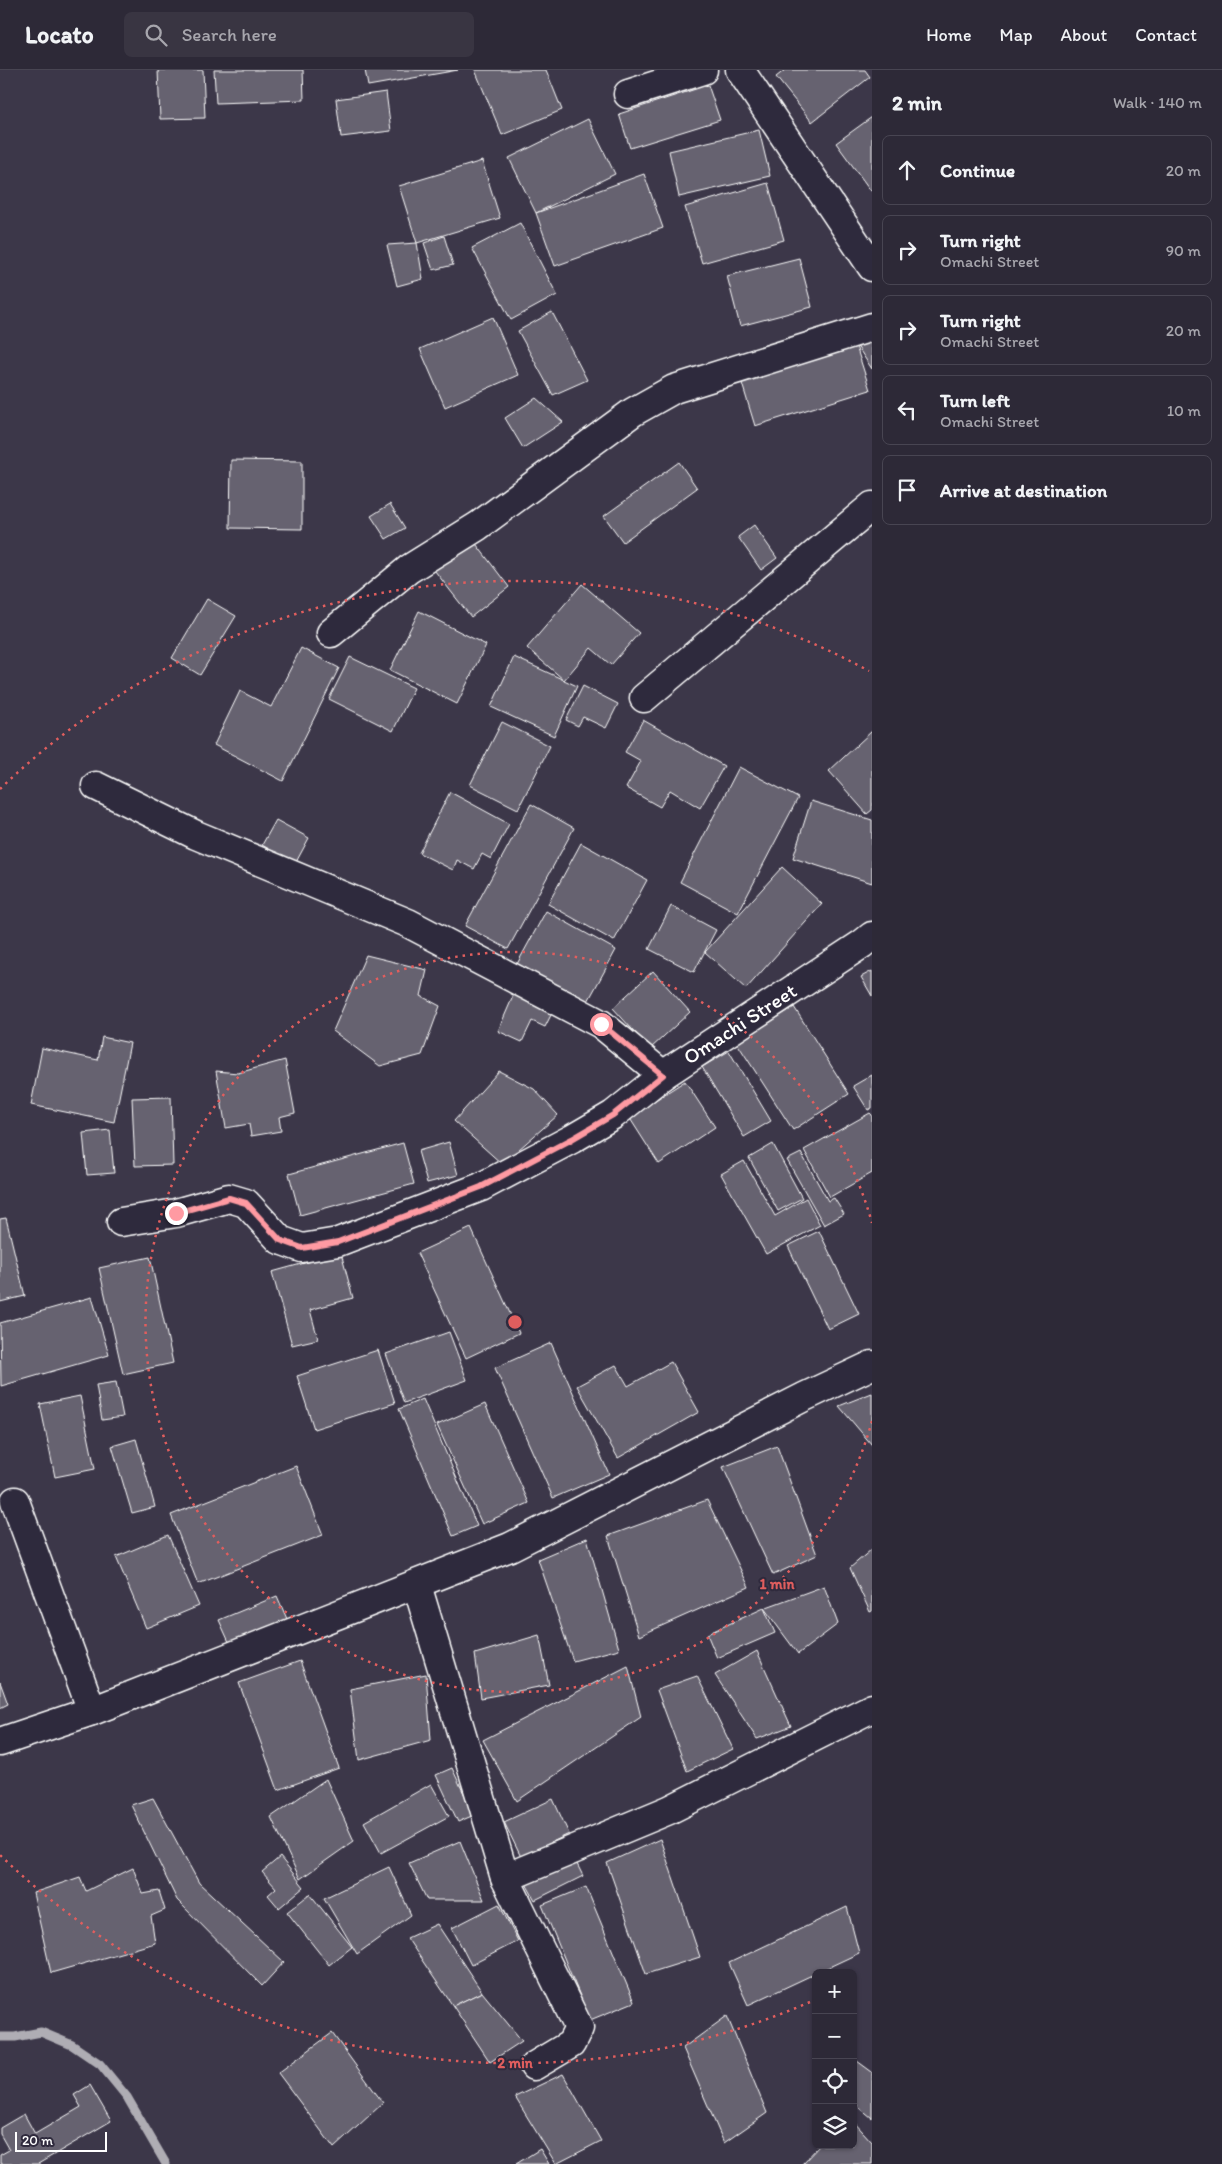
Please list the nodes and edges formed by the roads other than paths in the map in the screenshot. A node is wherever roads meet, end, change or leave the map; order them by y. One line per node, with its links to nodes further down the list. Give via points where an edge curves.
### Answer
1 (703, 70): 3 (street)
2 (740, 70): 4 (street)
3 (628, 94)
4 (872, 266)
5 (872, 327): 7 (street, via 674,389 634,412 478,526 409,569)
6 (872, 506): 8 (street)
7 (331, 633)
8 (644, 698)
9 (96, 786): 11 (street, via 196,835 408,923 601,1024)
10 (872, 936): 11 (street, Omachi Street)
11 (663, 1075): 12 (street, Omachi Street, via 613,1115 481,1187 338,1242 302,1248 280,1240 246,1203 229,1198 176,1213)
12 (121, 1222)
13 (872, 1365): 15 (street, via 510,1547)
14 (15, 1501): 17 (street)
15 (417, 1584): 17 (street); 19 (street)
16 (872, 1708): 19 (street, via 669,1810)
17 (92, 1711): 18 (street)
18 (0, 1742)
19 (506, 1878): 20 (street, via 580,2028 570,2044)
20 (534, 2066)

